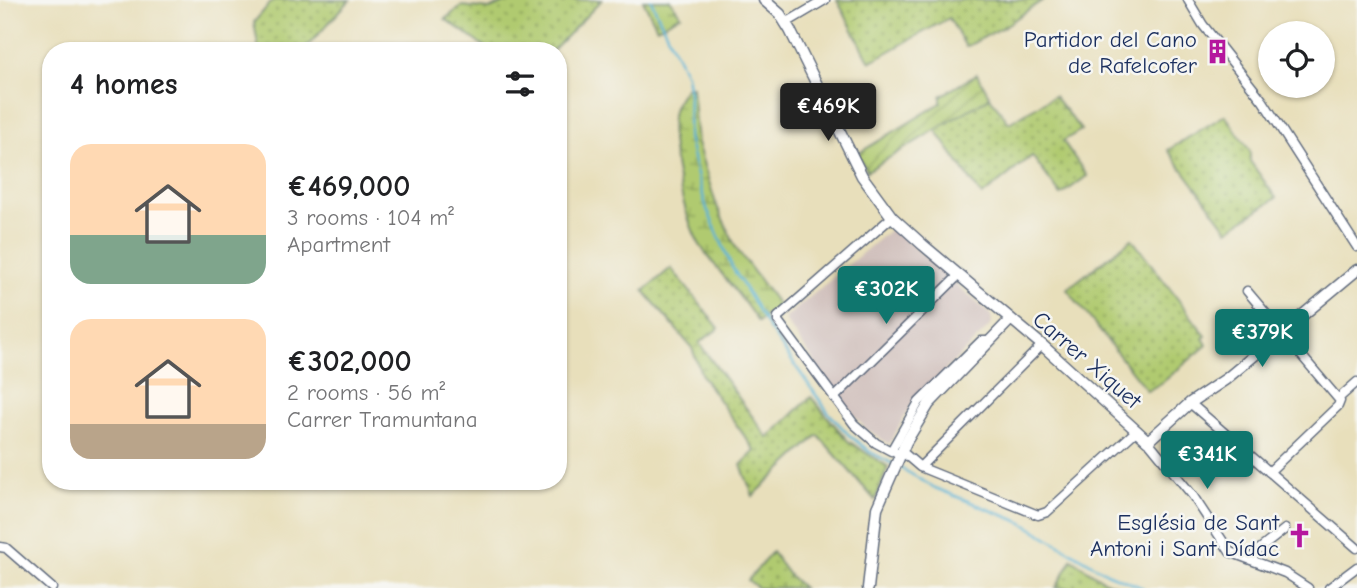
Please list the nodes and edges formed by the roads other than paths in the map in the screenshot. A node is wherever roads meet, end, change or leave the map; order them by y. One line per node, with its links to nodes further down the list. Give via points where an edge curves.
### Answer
1 (764, 0): 4 (street, Carrer Xiquet)
2 (825, 0): 4 (street)
3 (1188, 0): 6 (street, via 1264,101)
4 (786, 23): 5 (street, Carrer Xiquet, via 858,169)
5 (892, 217): 8 (street, Carrer Xiquet); 15 (street, via 779,314 778,321)
6 (1357, 247)
7 (1357, 270): 11 (street)
8 (958, 275): 10 (street, Carrer Xiquet); 15 (street)
9 (1247, 291): 11 (street)
10 (1011, 319): 12 (street, Carrer Xiquet); 19 (street, via 929,404)
11 (1282, 332): 14 (street); 16 (street)
12 (1042, 345): 17 (street, Carrer Xiquet); 20 (street)
13 (1357, 382): 14 (street)
14 (1336, 395): 21 (street, via 1340,404)
15 (834, 398): 19 (street, via 853,424)
16 (1191, 403): 18 (street); 21 (street)
17 (1137, 430): 18 (street, Carrer Xiquet); 20 (street, via 1047,512 1038,515)
18 (1148, 441): 25 (street, Carrer Xiquet, via 1193,496 1225,547)
19 (896, 455): 20 (street); 28 (street, via 874,518)
20 (920, 467)
21 (1269, 472): 24 (street)
22 (1285, 529): 25 (street)
23 (0, 547): 27 (street)
24 (1357, 548)
25 (1251, 560): 29 (street, Carrer Xiquet, via 1290,575)
26 (1357, 567): 30 (street)
27 (52, 588)
28 (868, 588)
29 (1308, 588)
30 (1329, 588)

